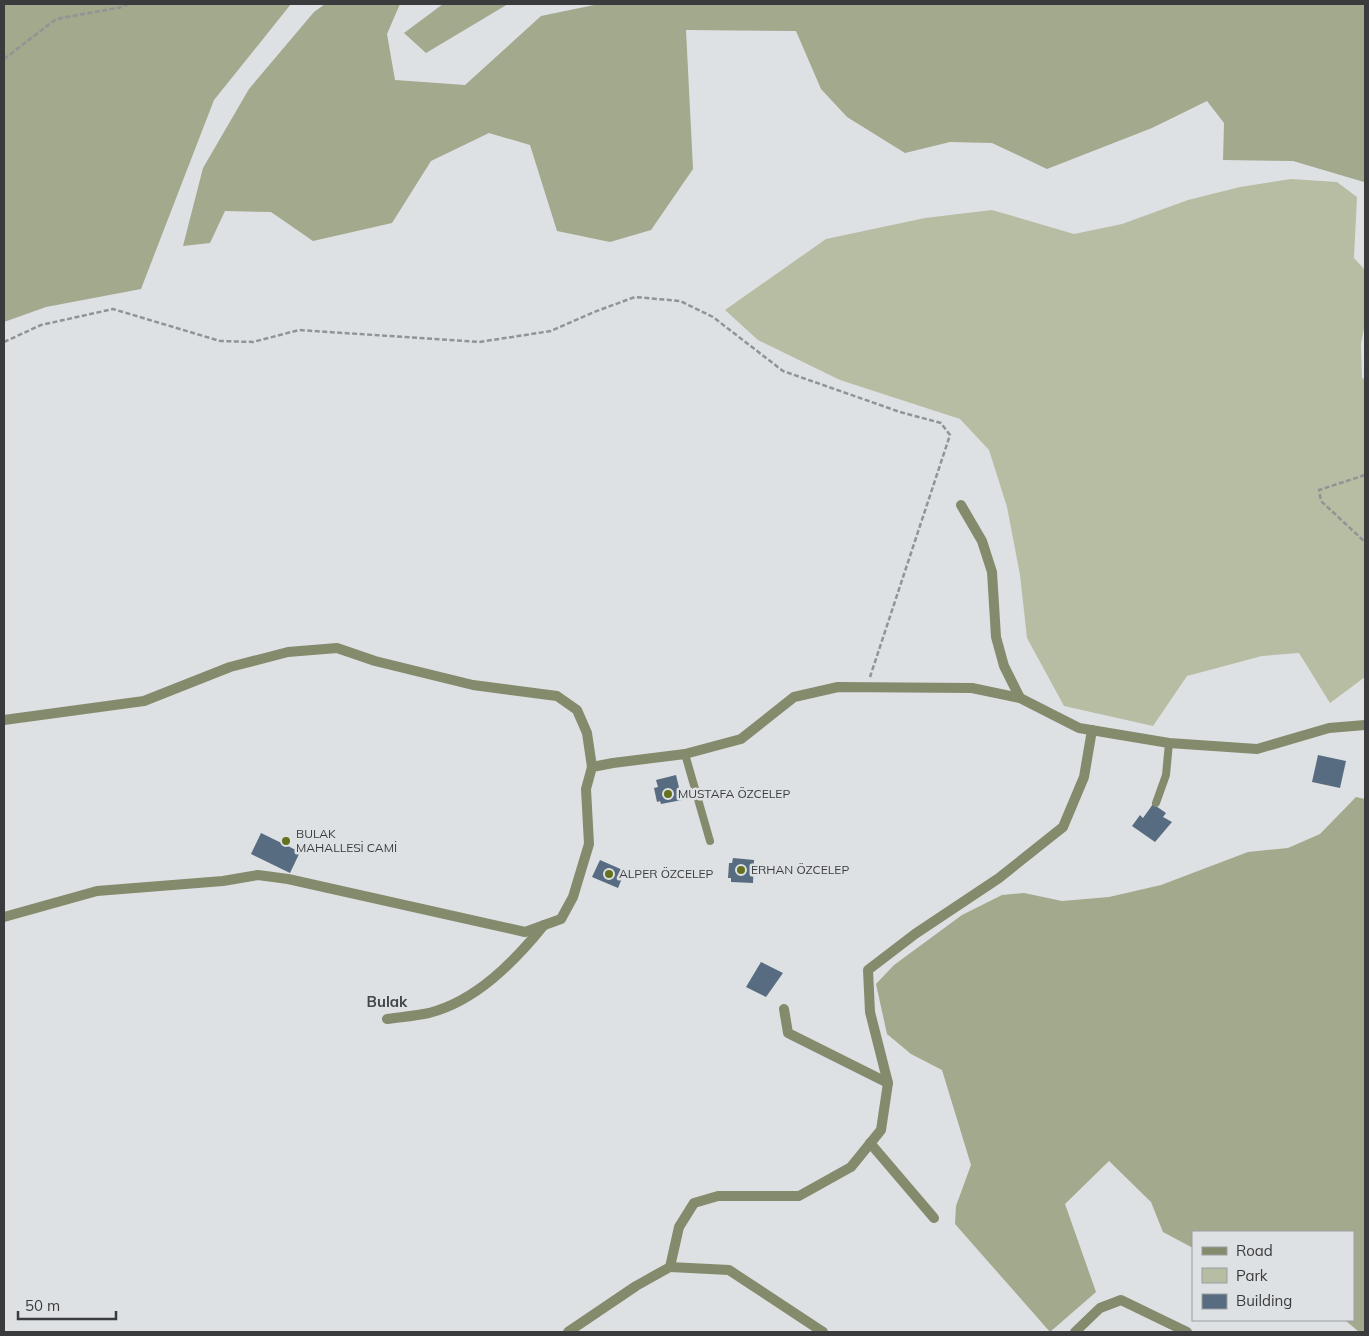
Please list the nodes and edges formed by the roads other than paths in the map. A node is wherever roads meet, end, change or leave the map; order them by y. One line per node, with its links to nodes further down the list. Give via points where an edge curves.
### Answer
1 (961, 505): 2 (street, via 982,540 992,572 996,637 1004,666)
2 (1020, 698): 5 (street, via 1079,728); 7 (street, via 972,688 838,687 794,697 741,739)
3 (4, 720): 8 (street, via 144,701 230,667 288,652 338,648 375,661 473,685 557,696 577,710 587,733)
4 (1365, 725): 6 (street, via 1329,728 1257,749)
5 (1092, 730): 6 (street); 15 (street, via 1084,777 1063,827 1000,878 914,934 868,970 870,1012)
6 (1169, 744): 9 (lane, via 1166,775)
7 (685, 754): 8 (street); 10 (lane)
8 (592, 767): 12 (street, via 586,789 588,844 573,896 561,919)
9 (1156, 803)
10 (710, 841)
11 (4, 917): 12 (street, via 96,891 258,876 288,879 525,932)
12 (544, 925): 14 (street, via 522,953 477,991 430,1013)
13 (784, 1009): 15 (street, via 788,1032)
14 (387, 1019)
15 (888, 1083): 16 (street, via 881,1130)
16 (870, 1143): 17 (street); 18 (street, via 850,1167 799,1196 718,1196 694,1203 679,1227)
17 (934, 1218)
18 (670, 1267): 19 (street); 20 (street, via 729,1270)
19 (568, 1332)
20 (824, 1332)
21 (1075, 1332): 22 (street, via 1100,1308 1121,1300)
22 (1187, 1332)

